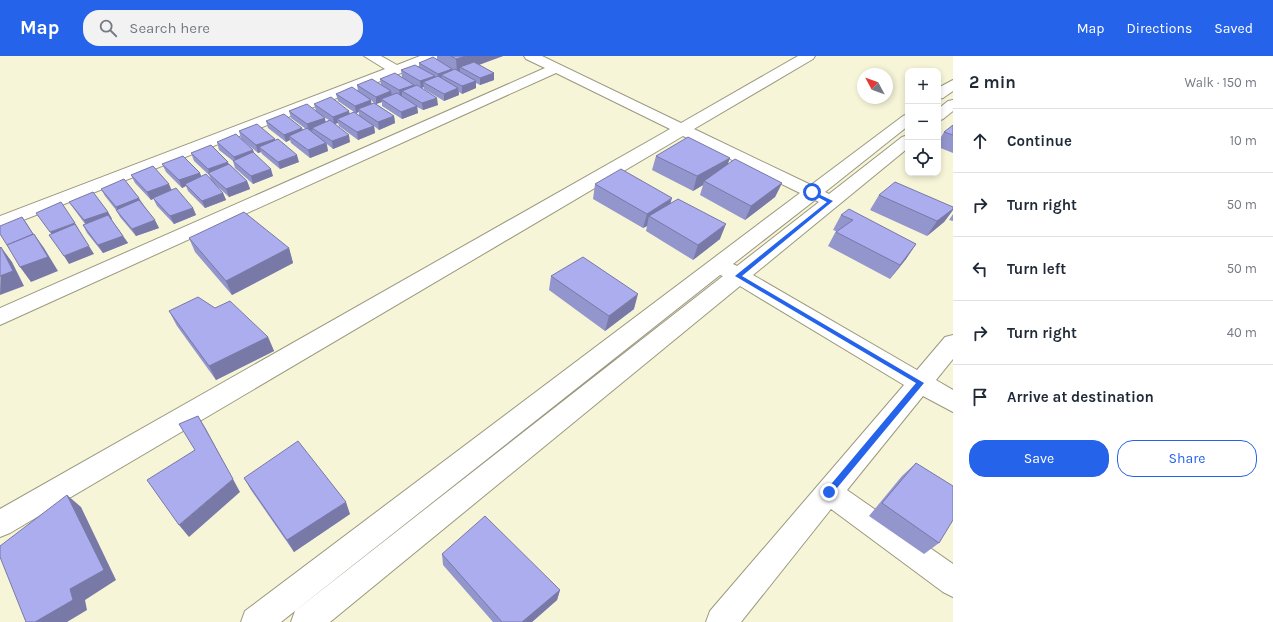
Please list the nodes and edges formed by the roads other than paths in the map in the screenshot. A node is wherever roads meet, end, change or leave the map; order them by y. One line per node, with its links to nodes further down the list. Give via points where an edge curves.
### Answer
1 (371, 56): 6 (street)
2 (432, 56): 6 (street)
3 (531, 56): 5 (street)
4 (808, 56): 12 (street)
5 (557, 68): 12 (street); 17 (street)
6 (396, 70): 15 (street)
7 (953, 84): 8 (street)
8 (941, 93)
9 (953, 104): 10 (street)
10 (941, 114)
11 (905, 121): 14 (street)
12 (682, 129): 14 (street); 22 (street)
13 (905, 142): 14 (street)
14 (822, 197): 16 (street)
15 (0, 223)
16 (728, 270): 19 (street); 24 (street); 25 (street)
17 (0, 317)
18 (953, 343): 19 (street)
19 (920, 383): 20 (street); 21 (street)
20 (953, 402)
21 (829, 492): 23 (street); 26 (street)
22 (0, 524)
23 (953, 582)
24 (256, 622)
25 (306, 622)
26 (721, 622)

